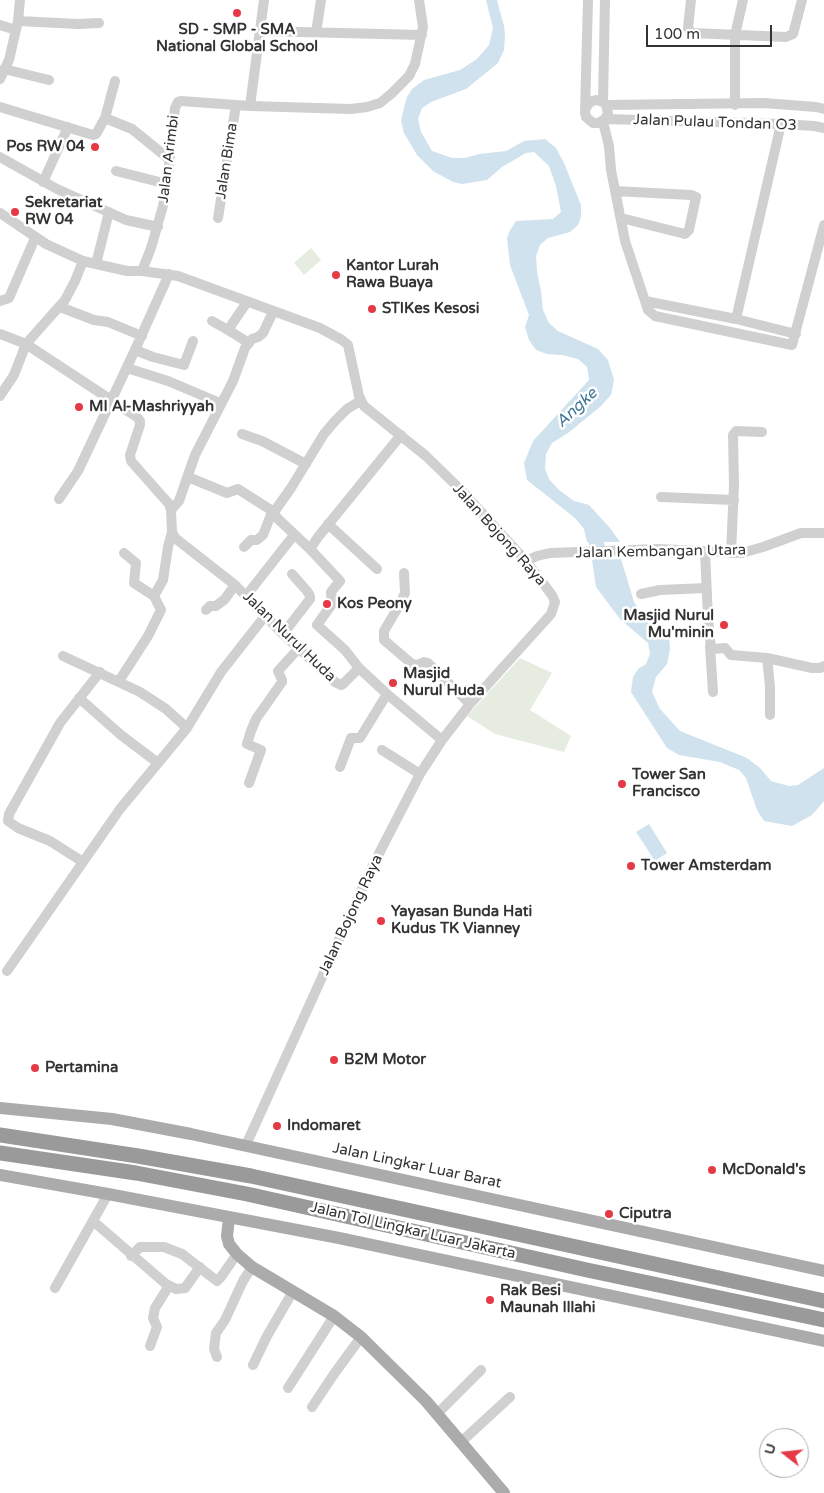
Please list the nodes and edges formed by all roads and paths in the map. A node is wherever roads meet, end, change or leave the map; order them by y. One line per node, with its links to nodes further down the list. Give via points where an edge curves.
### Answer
1 (20, 0): 12 (street)
2 (264, 0): 13 (street)
3 (321, 0): 14 (street)
4 (418, 0): 15 (street, Jalan Arimbi)
5 (588, 0): 25 (street)
6 (605, 0): 20 (street)
7 (691, 0): 16 (street, via 690,32)
8 (743, 0): 16 (street)
9 (802, 0): 16 (street, via 790,36)
10 (99, 23): 12 (street)
11 (0, 25): 12 (street)
12 (17, 25): 17 (street, via 9,60)
13 (260, 31): 14 (street); 23 (street)
14 (316, 33): 15 (street)
15 (422, 35): 23 (street, Jalan Arimbi, via 415,64 408,76 380,103 351,109)
16 (735, 35): 22 (street)
17 (2, 74): 18 (street)
18 (49, 80)
19 (115, 81): 27 (street)
20 (604, 104): 22 (street, Jalan Pulau Tondan O3); 25 (street, via 596,100); 28 (street, via 608,112)
21 (236, 105): 23 (street, Jalan Arimbi); 33 (street, Jalan Arimbi, via 178,102); 40 (street, Jalan Bima)
22 (735, 105): 26 (street, Jalan Pulau Tondan O3, via 764,103)
23 (250, 106)
24 (0, 107): 30 (street)
25 (586, 108): 28 (street, via 589,121)
26 (824, 109)
27 (105, 118): 30 (street, via 93,135); 33 (street, via 132,129)
28 (604, 121): 29 (street, Jalan Pulau Tondan O3); 37 (street)
29 (781, 124): 31 (street, Jalan Pulau Tondan O3); 54 (street)
30 (68, 127): 35 (street)
31 (824, 128)
32 (0, 157): 35 (street)
33 (169, 159): 36 (street, Jalan Arimbi)
34 (116, 171): 36 (street)
35 (43, 182): 38 (street)
36 (167, 184): 43 (street, Jalan Arimbi)
37 (615, 191): 41 (street); 41 (street, via 691,195 696,198 689,230 684,234)
38 (109, 212): 43 (street, via 135,223); 46 (street)
39 (0, 213): 44 (street)
40 (218, 218)
41 (620, 218): 50 (street)
42 (824, 225): 58 (street)
43 (158, 227): 47 (street, Jalan Arimbi)
44 (35, 238): 45 (street); 49 (street, via 9,298)
45 (83, 260): 46 (street); 52 (street, via 71,291)
46 (96, 264): 47 (street)
47 (142, 272): 48 (street)
48 (169, 274): 51 (street); 59 (street)
49 (0, 300)
50 (644, 301): 54 (street); 58 (street, via 655,316 787,345 792,345)
51 (247, 302): 53 (street); 56 (street)
52 (60, 307): 59 (street); 62 (street)
53 (273, 312): 61 (street, via 263,333); 67 (street, via 320,328 348,345)
54 (736, 319): 58 (street)
55 (212, 321): 56 (street)
56 (228, 330): 61 (street)
57 (0, 334): 62 (street)
58 (796, 334)
59 (142, 336): 63 (street)
60 (193, 341): 63 (street, via 184,365)
61 (249, 343): 68 (street)
62 (26, 344): 65 (street); 66 (street)
63 (135, 350): 64 (street)
64 (127, 368): 66 (street); 68 (street)
65 (0, 396)
66 (112, 400): 75 (street, via 78,471); 78 (street, via 140,421 131,461 165,498)
67 (360, 401): 71 (street, Jalan Bojong Raya); 72 (street, via 334,421)
68 (220, 403): 73 (street)
69 (762, 432): 76 (street, via 734,433)
70 (242, 434): 72 (street)
71 (401, 435): 79 (street); 88 (street, Jalan Bojong Raya, via 463,492)
72 (306, 464): 77 (street)
73 (188, 477): 77 (street, via 227,493 238,488); 78 (street)
74 (661, 497): 76 (street)
75 (59, 499)
76 (734, 500): 87 (street)
77 (273, 512): 82 (street); 83 (street, via 262,535)
78 (171, 513): 80 (street)
79 (328, 524): 84 (street); 89 (street)
80 (172, 532): 92 (street, Jalan Nurul Huda, via 179,542); 95 (street, via 163,580)
81 (824, 533): 87 (street, Jalan Kembangan Utara, via 801,533 753,550)
82 (294, 535): 84 (street); 96 (street)
83 (244, 547)
84 (310, 549): 105 (street, via 340,581 331,592 332,604 317,625 346,650)
85 (705, 552): 87 (street, Jalan Kembangan Utara); 88 (street, Jalan Kembangan Utara, via 658,549 550,553); 93 (street)
86 (124, 553): 95 (street, via 136,562 134,583)
87 (731, 553)
88 (526, 561): 111 (street, Jalan Bojong Raya, via 552,595 552,614)
89 (377, 568)
90 (404, 573): 111 (street, via 405,593 384,632 384,640 412,664 428,663)
91 (292, 574): 99 (street, via 310,599)
92 (235, 585): 96 (street, Jalan Nurul Huda); 97 (street, via 226,599)
93 (706, 588): 94 (street); 100 (street)
94 (641, 594)
95 (154, 596): 107 (street, via 161,610)
96 (246, 596): 98 (street, Jalan Nurul Huda)
97 (206, 610)
98 (265, 616): 99 (street, Jalan Nurul Huda); 113 (street, via 221,672)
99 (283, 634): 101 (street, Jalan Nurul Huda)
100 (710, 646): 103 (street, via 726,649 731,654); 108 (street)
101 (298, 648): 105 (street, Jalan Nurul Huda, via 338,684 343,684); 119 (street, via 279,670 282,682 251,731 247,744 261,750)
102 (62, 656): 106 (street)
103 (767, 658): 104 (street, via 812,668); 112 (street)
104 (824, 666)
105 (359, 668): 109 (street, Jalan Nurul Huda)
106 (100, 672): 107 (street); 110 (street)
107 (119, 681): 113 (street, via 166,709)
108 (713, 692)
109 (386, 694): 114 (street, Jalan Nurul Huda); 117 (street, via 360,738 351,738)
110 (79, 698): 116 (street); 120 (street, via 60,724 8,821 50,841)
111 (470, 704): 114 (street, Jalan Bojong Raya)
112 (770, 715)
113 (187, 728): 116 (street)
114 (442, 740): 118 (street, Jalan Bojong Raya)
115 (382, 750): 118 (street)
116 (158, 763): 120 (street, via 120,809)
117 (340, 767)
118 (420, 774): 124 (street, Jalan Bojong Raya, via 372,869)
119 (249, 783)
120 (83, 862): 121 (street)
121 (7, 971)
122 (0, 1108): 124 (main road, Jalan Lingkar Luar Barat, via 112,1119)
123 (0, 1135): 138 (highway, Jalan Tol Lingkar Luar Jakarta, via 251,1176)
124 (246, 1145): 134 (main road, Jalan Lingkar Luar Barat)
125 (0, 1153): 140 (highway, Jalan Tol Lingkar Luar Jakarta, via 238,1192)
126 (0, 1176): 127 (main road)
127 (108, 1194): 128 (main road); 129 (street)
128 (229, 1218): 130 (main road, via 227,1236); 142 (main road, via 339,1238)
129 (93, 1221): 131 (street); 136 (street)
130 (237, 1254): 132 (street, via 217,1281); 133 (main road)
131 (131, 1256): 132 (street, via 140,1247 164,1247 182,1254); 135 (street)
132 (200, 1267): 135 (street, via 185,1288 176,1289)
133 (252, 1267): 137 (main road); 144 (street, via 216,1333 214,1349)
134 (824, 1271)
135 (166, 1284): 143 (street, via 167,1289 155,1308 153,1318 157,1327)
136 (55, 1288)
137 (292, 1293): 139 (main road); 145 (street)
138 (824, 1301)
139 (334, 1316): 141 (main road); 147 (street)
140 (824, 1320)
141 (361, 1337): 149 (street); 150 (main road)
142 (824, 1341)
143 (150, 1346)
144 (217, 1357)
145 (253, 1365)
146 (481, 1370): 150 (street)
147 (288, 1388)
148 (510, 1397): 151 (street)
149 (312, 1407)
150 (437, 1414): 151 (main road)
151 (461, 1442): 152 (main road)
152 (504, 1493)

